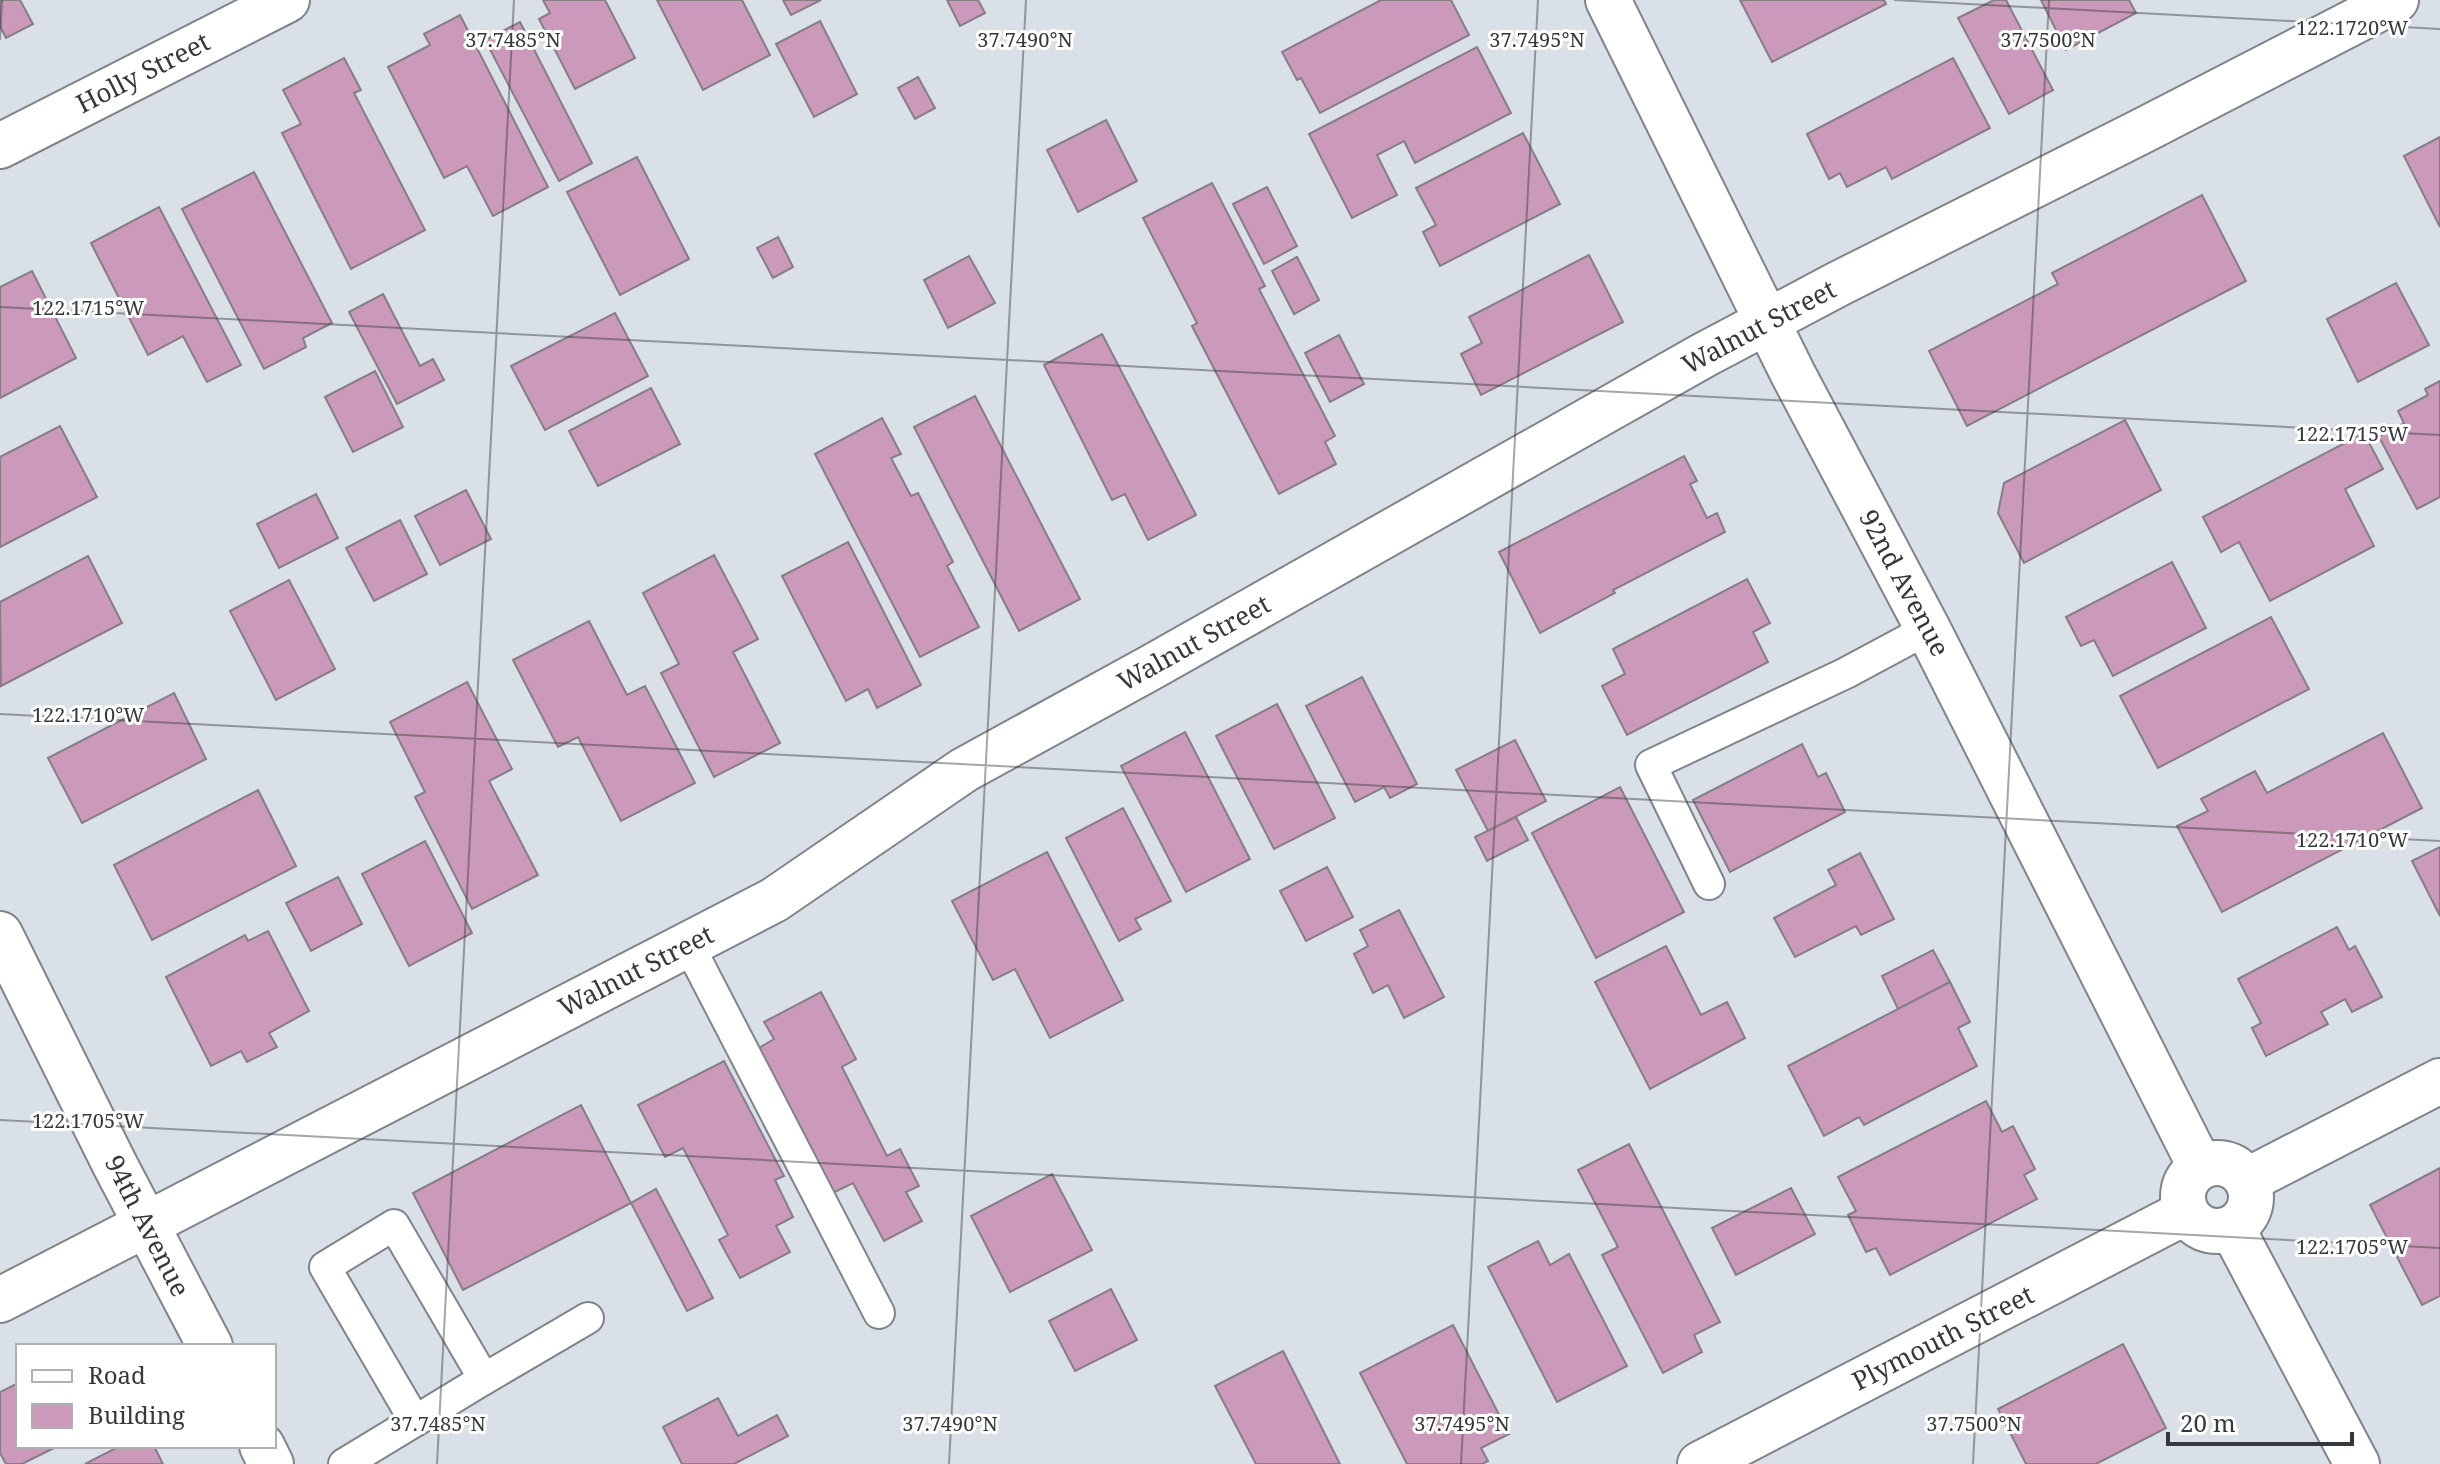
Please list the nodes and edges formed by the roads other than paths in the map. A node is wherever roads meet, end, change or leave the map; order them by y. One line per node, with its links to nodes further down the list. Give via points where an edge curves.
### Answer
1 (287, 0): 4 (street, Holly Street)
2 (1608, 0): 5 (street, 92nd Avenue)
3 (2396, 0): 5 (street, Walnut Street)
4 (0, 146)
5 (1767, 322): 6 (street, 92nd Avenue); 9 (street, Walnut Street, via 964,770 774,900)
6 (1928, 629): 7 (lane, via 1651,765); 11 (street, 92nd Avenue)
7 (1709, 884)
8 (0, 934): 14 (street, 94th Avenue)
9 (688, 944): 14 (street, Walnut Street); 17 (lane)
10 (2440, 1081): 12 (street)
11 (2200, 1166): 12 (street, via 2226,1164); 13 (street, via 2184,1186)
12 (2248, 1180): 15 (street, via 2250,1207)
13 (2186, 1212): 15 (street, via 2205,1230); 23 (street, Plymouth Street)
14 (146, 1224): 16 (street, Walnut Street); 19 (street, 94th Avenue)
15 (2232, 1228): 24 (street)
16 (0, 1300)
17 (879, 1313)
18 (588, 1318): 20 (lane)
19 (209, 1344)
20 (484, 1379): 21 (lane); 21 (lane, via 394,1225 325,1267)
21 (415, 1421): 22 (lane)
22 (344, 1464)
23 (1700, 1464)
24 (2357, 1464)

